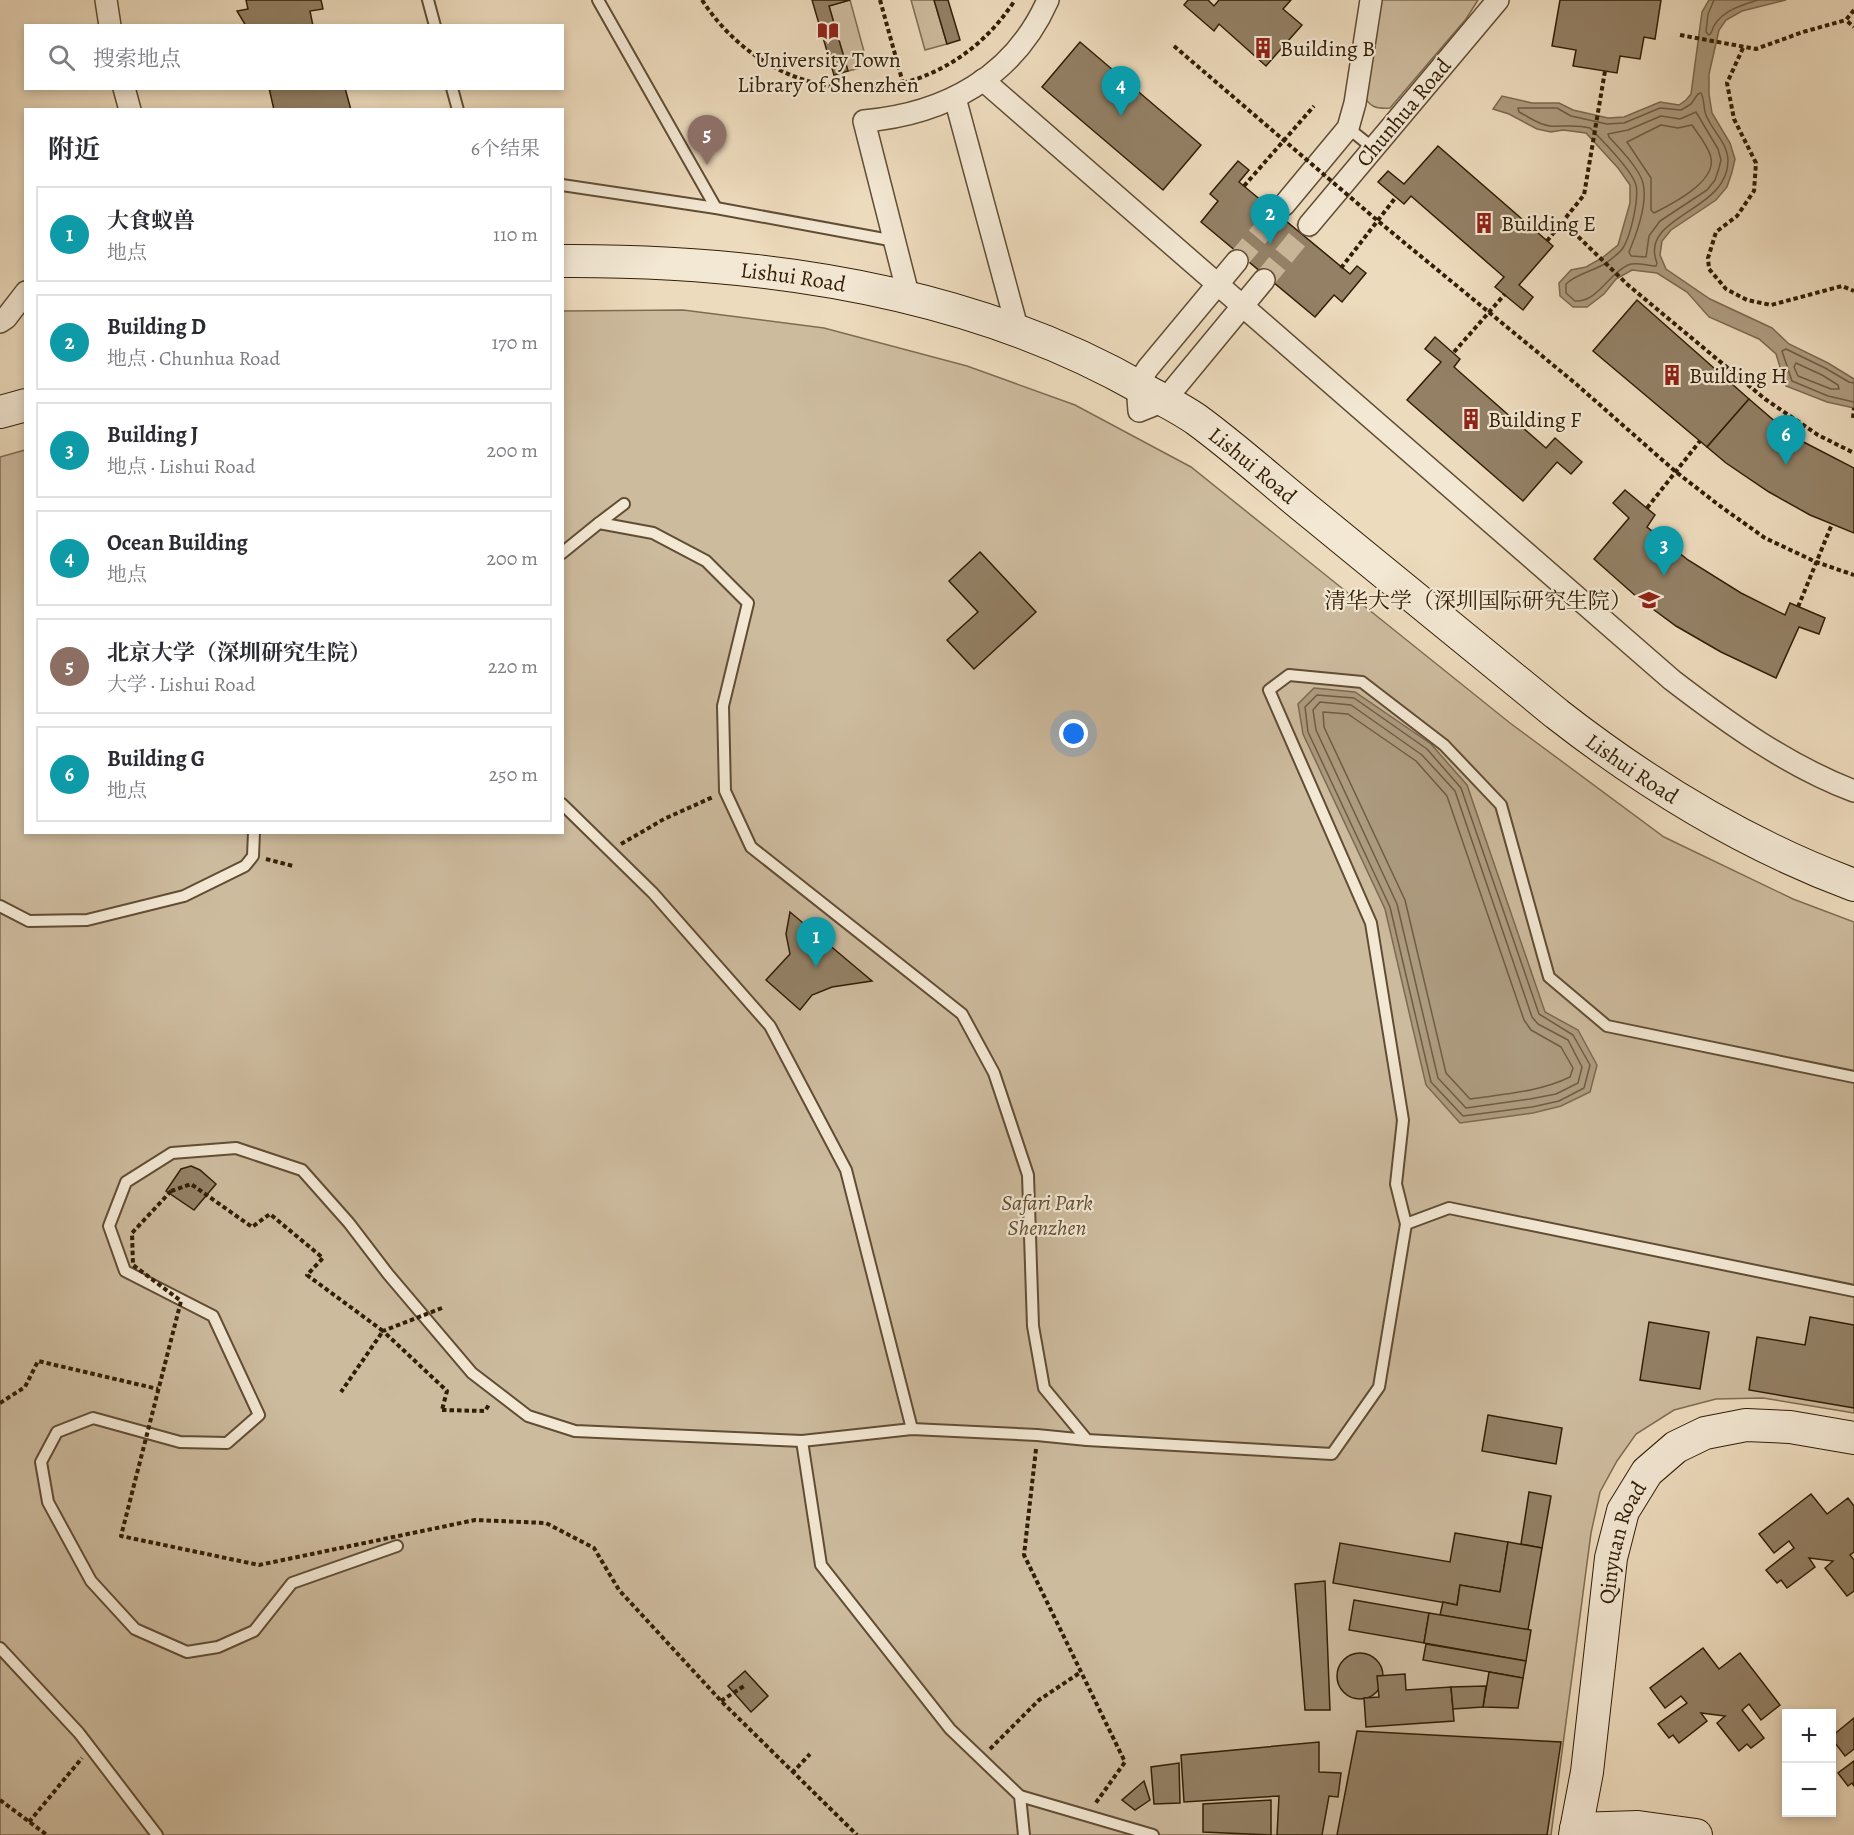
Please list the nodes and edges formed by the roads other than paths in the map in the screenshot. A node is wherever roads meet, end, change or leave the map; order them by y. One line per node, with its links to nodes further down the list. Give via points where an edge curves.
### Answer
1 (106, 0): 7 (street)
2 (428, 0): 8 (lane)
3 (598, 0): 19 (lane)
4 (1048, 0): 9 (street, via 1019,47)
5 (1371, 0): 15 (street, Chunhua Road)
6 (1498, 0): 16 (street, Chunhua Road)
7 (110, 24)
8 (434, 24)
9 (983, 80): 12 (street); 26 (street)
10 (125, 90): 13 (street)
11 (453, 90): 14 (lane)
12 (955, 98): 21 (street, via 911,115 864,121); 31 (street)
13 (129, 108)
14 (457, 108)
15 (1348, 128): 16 (lane); 18 (street, Chunhua Road)
16 (1373, 148): 20 (street, Chunhua Road)
17 (564, 185): 19 (lane)
18 (1284, 205)
19 (716, 208): 21 (lane)
20 (1309, 225)
21 (895, 241): 28 (street)
22 (564, 261): 28 (main road, Lishui Road, via 634,260 728,267)
23 (1238, 261): 26 (street)
24 (564, 277): 34 (main road, Lishui Road, via 632,276 797,292 939,326)
25 (1264, 280): 29 (street)
26 (1218, 284): 29 (street); 34 (street, via 1148,368)
27 (24, 295): 30 (street)
28 (909, 298): 31 (main road, Lishui Road)
29 (1243, 306): 34 (street); 40 (street, via 1672,680 1778,753)
30 (0, 322)
31 (1018, 331): 34 (main road, Lishui Road, via 1099,364)
32 (24, 387): 33 (main road)
33 (0, 393)
34 (1147, 399): 43 (main road, Lishui Road, via 1196,419 1611,755 1733,832); 44 (main road, Lishui Road, via 1182,435 1587,760 1642,798 1734,851)
35 (24, 406): 36 (main road)
36 (0, 412)
37 (624, 504): 38 (lane)
38 (600, 523): 39 (lane); 51 (lane, via 653,534 706,561 748,603 723,706 724,791 752,847 962,1014 994,1073 1028,1175 1033,1326 1044,1388)
39 (564, 551)
40 (1854, 791)
41 (564, 806): 49 (lane, via 653,893 770,1026 846,1170)
42 (254, 834): 45 (lane, via 253,856 245,866 184,896 87,920 29,921)
43 (1854, 885)
44 (1854, 904)
45 (0, 906)
46 (1854, 1077): 47 (lane, via 1607,1026 1549,977 1501,805 1444,745 1362,682 1289,675 1269,690 1371,923 1403,1120 1396,1184)
47 (1406, 1224): 48 (lane, via 1449,1208); 51 (lane, via 1379,1387 1332,1454)
48 (1854, 1292)
49 (912, 1428): 51 (lane); 52 (lane)
50 (1854, 1438): 56 (main road, Qinyuan Road, via 1790,1427 1746,1425 1695,1438 1677,1447 1647,1472 1623,1511 1611,1558)
51 (1087, 1440)
52 (802, 1441): 53 (lane, via 575,1431 528,1416 472,1373 302,1170 236,1148 172,1153 126,1182 109,1226 125,1271 213,1316 259,1415 227,1443 180,1442 93,1418 57,1432 41,1462 48,1502 91,1581 135,1629 187,1652 218,1647 254,1631 292,1584); 55 (lane, via 820,1565 950,1729)
53 (398, 1546)
54 (0, 1648): 57 (lane, via 79,1733)
55 (1020, 1796): 58 (lane); 59 (lane)
56 (1581, 1833): 60 (main road, via 1638,1827)
57 (157, 1835)
58 (1024, 1835)
59 (1153, 1835)
60 (1696, 1835)

